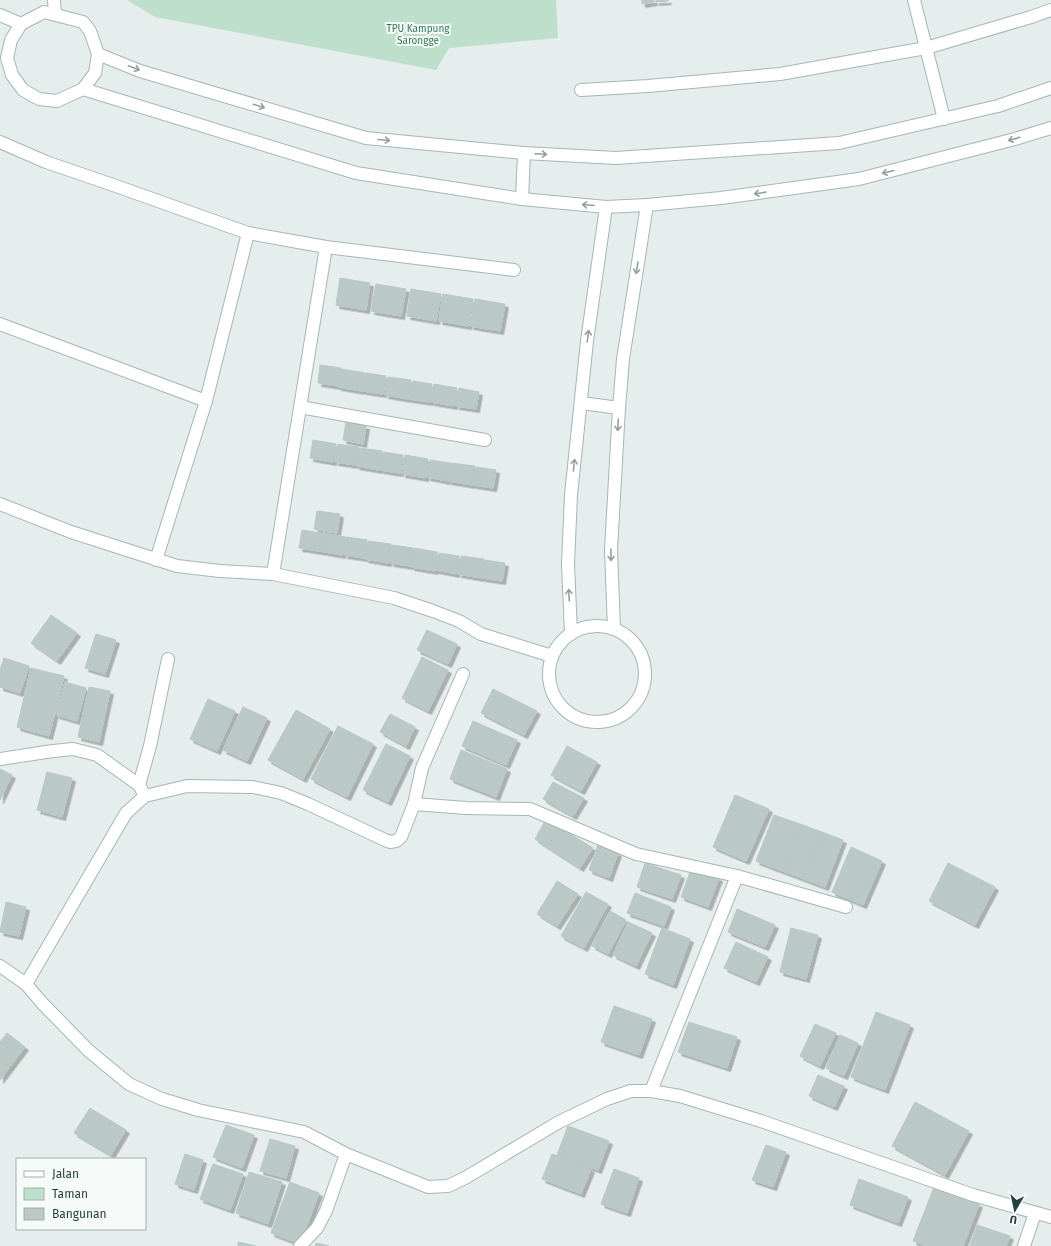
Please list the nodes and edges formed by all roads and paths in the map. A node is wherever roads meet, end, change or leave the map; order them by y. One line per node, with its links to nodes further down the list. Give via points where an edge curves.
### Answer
1 (54, 0): 4 (street)
2 (914, 0): 7 (street)
3 (1051, 10): 7 (street)
4 (55, 14): 6 (street, via 44,12); 8 (street, via 82,22 90,31)
5 (0, 15): 6 (street)
6 (21, 24): 9 (street)
7 (926, 48): 12 (street, via 780,74 656,86); 13 (street)
8 (98, 54): 11 (street, via 95,73); 16 (street, one-way to 16, via 140,70 366,138)
9 (4, 56): 11 (street, via 12,75 23,90 39,99 57,101)
10 (1051, 88): 13 (street, via 998,106)
11 (83, 89): 17 (street, via 356,173)
12 (581, 90)
13 (944, 119): 16 (street, one-way to 13, via 616,158 839,143)
14 (1051, 128): 18 (street, one-way to 18, via 859,179 720,198)
15 (0, 142): 20 (street, via 46,162)
16 (524, 153): 17 (street)
17 (522, 199): 19 (street, one-way to 17)
18 (646, 205): 19 (street); 27 (street, one-way to 27, via 623,359)
19 (606, 207): 25 (street, one-way to 19)
20 (248, 233): 21 (street); 24 (street)
21 (326, 247): 22 (street); 26 (street)
22 (514, 270)
23 (0, 324): 24 (street)
24 (206, 401): 30 (street)
25 (581, 403): 27 (street); 33 (street, one-way to 25, via 568,556 571,495)
26 (300, 407): 28 (street); 31 (street)
27 (619, 408): 32 (street, one-way to 32, via 611,550)
28 (485, 440)
29 (0, 504): 30 (street, via 71,532)
30 (156, 560): 31 (street, via 177,566)
31 (273, 574): 34 (street, via 394,598 459,621 481,634)
32 (614, 629): 33 (street, via 592,626); 34 (street, via 628,636 638,647 644,661 646,676 643,691 624,715 610,721 595,722 580,719 567,711 556,700 550,686)
33 (571, 634): 34 (street, via 560,643)
34 (552, 656)
35 (168, 659): 38 (street)
36 (463, 674): 40 (street, via 422,768)
37 (0, 759): 38 (street, via 73,749 97,755)
38 (139, 785): 39 (street)
39 (145, 796): 40 (street, via 187,786 253,787 280,793 308,804 390,842 401,837); 44 (street, via 126,813)
40 (414, 804): 41 (street, via 530,809 636,854)
41 (737, 876): 42 (street); 45 (street)
42 (846, 907)
43 (0, 966): 44 (street)
44 (26, 984): 46 (street, via 89,1051 129,1084 162,1099 198,1110 304,1132)
45 (650, 1091): 46 (street, via 631,1091 607,1099 559,1122 448,1186 428,1187); 47 (street, via 680,1096 761,1121 973,1195)
46 (346, 1154): 49 (street, via 326,1211 317,1228)
47 (1035, 1213): 48 (street); 50 (street)
48 (1051, 1217)
49 (300, 1246)
50 (1024, 1246)

